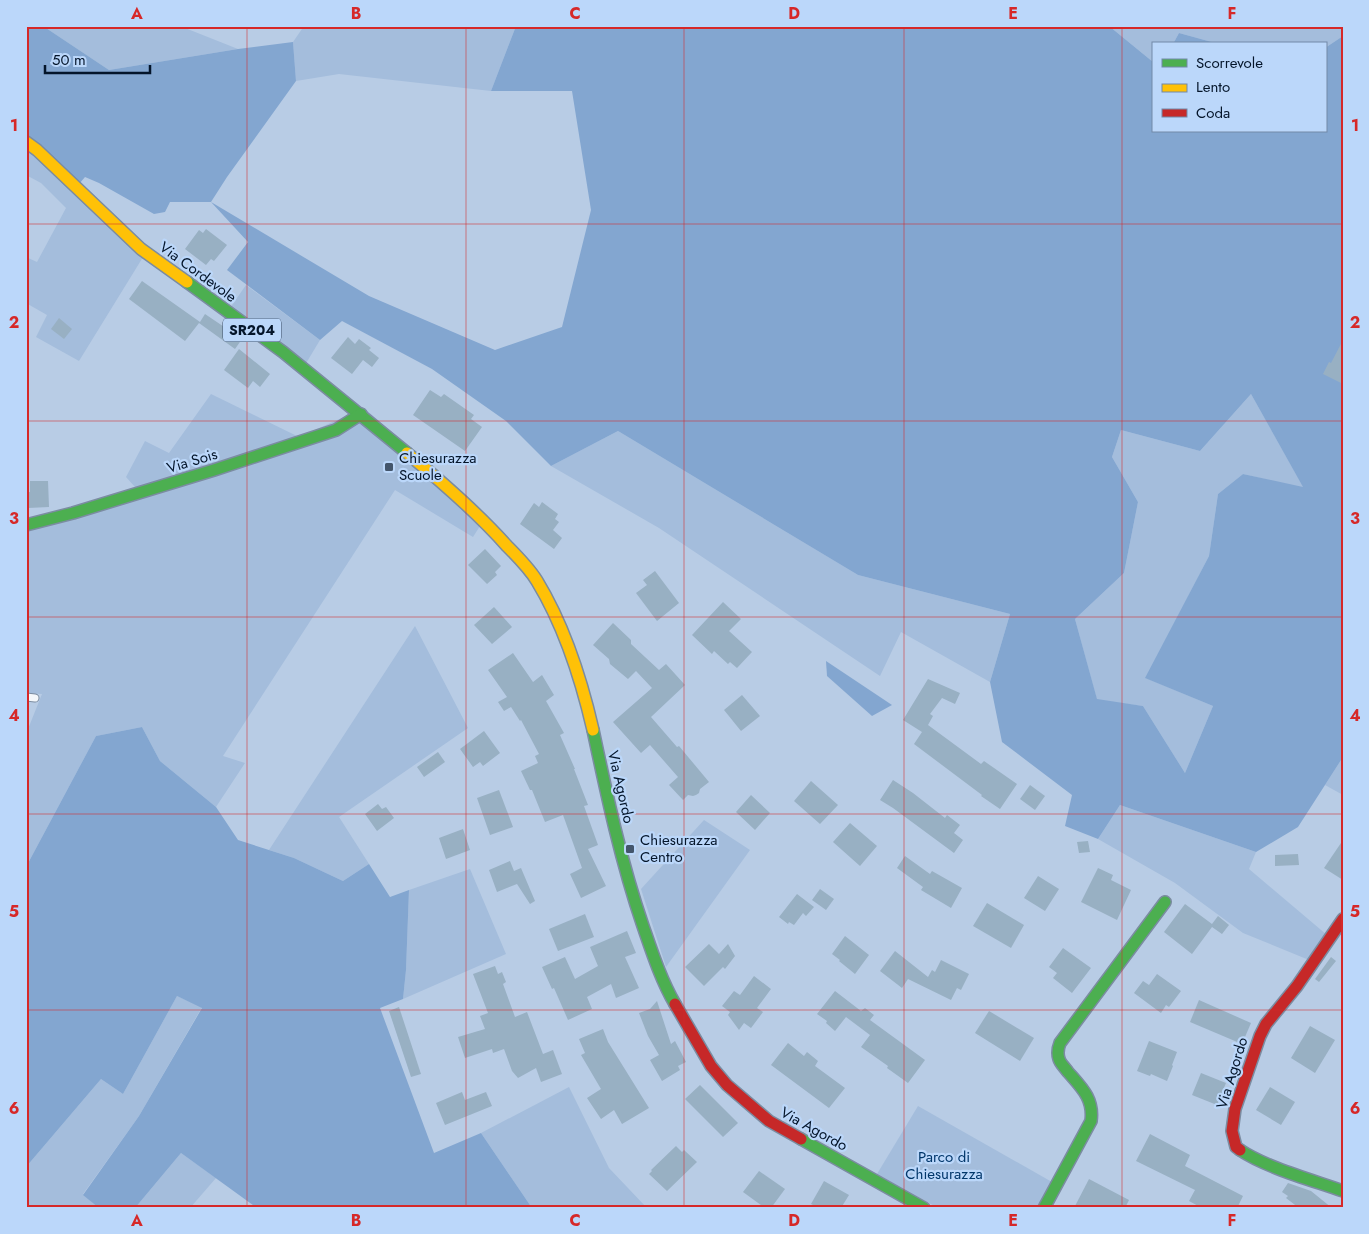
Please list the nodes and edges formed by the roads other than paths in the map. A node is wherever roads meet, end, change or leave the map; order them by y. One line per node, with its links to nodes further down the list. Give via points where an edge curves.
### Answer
1 (26, 142): 2 (main road, Via Cordevole / SR204, via 141,249 283,352)
2 (361, 414): 3 (main road, Via Sois, via 336,430); 9 (main road, Via Agordo / SR204, via 478,515 523,563 547,599 578,672 612,819 649,944 669,993 711,1066 727,1085 769,1121)
3 (26, 525)
4 (26, 697): 5 (lane)
5 (35, 698)
6 (1165, 902): 10 (main road, via 1058,1046 1059,1060 1091,1102 1093,1115)
7 (1343, 919): 8 (main road, Via Agordo, via 1297,986 1266,1024 1239,1095 1232,1131 1236,1147 1248,1155)
8 (1343, 1191)
9 (924, 1208)
10 (1044, 1208)

